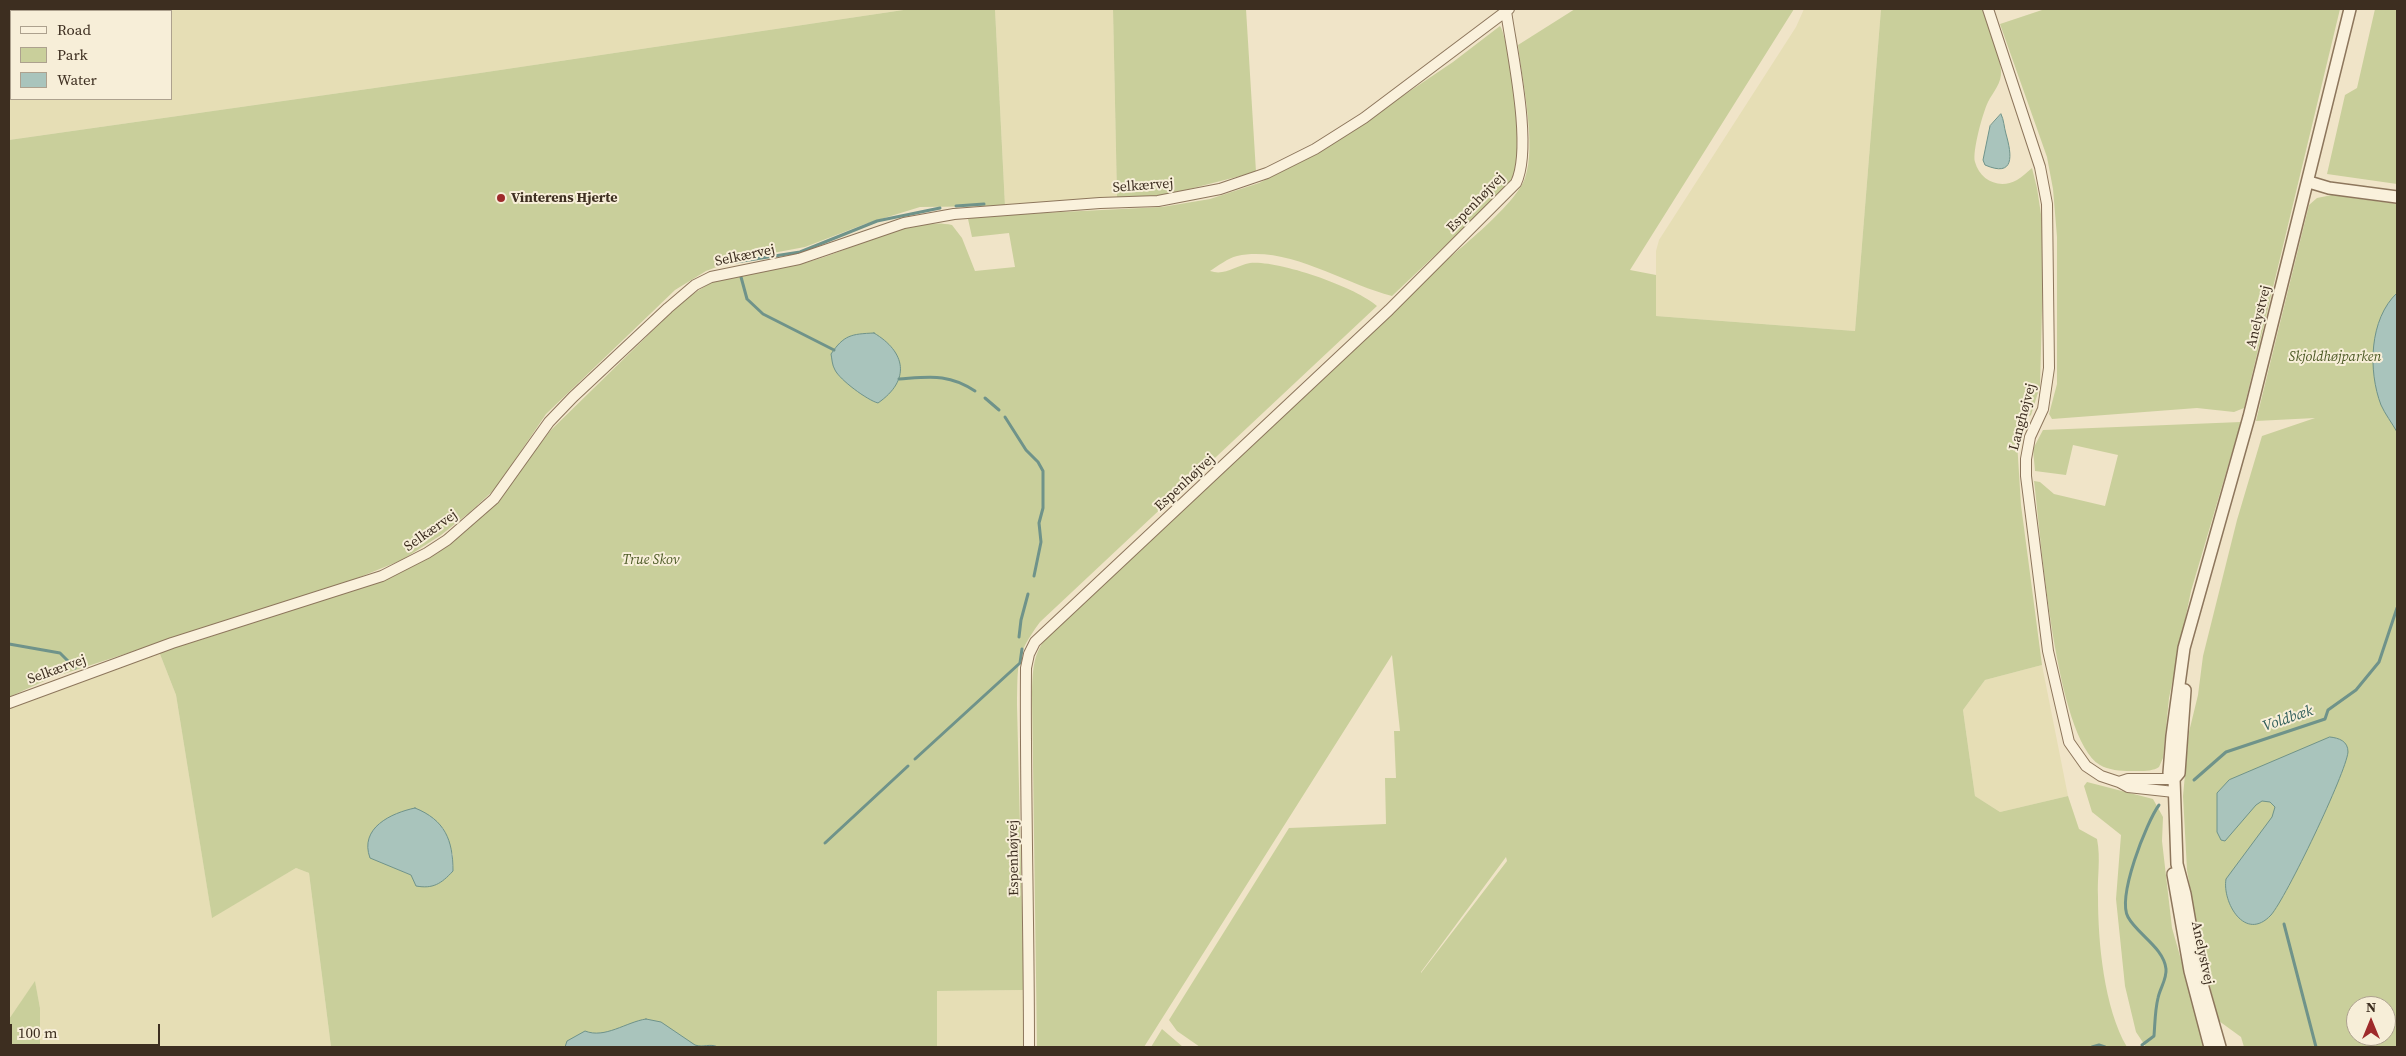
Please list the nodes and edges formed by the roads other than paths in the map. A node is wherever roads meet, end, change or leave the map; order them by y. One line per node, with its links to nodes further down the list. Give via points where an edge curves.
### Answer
1 (1988, 9): 8 (street, Langhøjvej, via 2040,167 2047,204 2049,368 2043,409 2030,437 2026,476 2048,651 2069,742 2090,769)
2 (2350, 9): 4 (street, Anelystvej)
3 (1507, 10): 6 (street, Selkærvej, via 1420,78 1332,139 1267,173 1220,189 1158,202 1080,204 947,215 904,223 800,259 711,277 694,285 573,397 549,422 494,499 427,553 382,576 172,643); 11 (street, Espenhøjvej, via 1523,138 1522,165 1516,183 1389,310 1035,642 1029,654 1025,756)
4 (2309, 182): 5 (street, via 2329,188); 7 (street, Anelystvej, via 2249,417 2184,648 2172,736 2170,773)
5 (2397, 197)
6 (9, 703)
7 (2174, 779): 8 (street, Langhøjvej, via 2128,779); 9 (street, Anelystvej)
8 (2119, 782): 9 (street, Langhøjvej, via 2128,787)
9 (2174, 792): 10 (street, Anelystvej)
10 (2177, 864): 12 (street, Anelystvej, via 2172,870 2180,927); 13 (street, Anelystvej, via 2198,970)
11 (1029, 1047)
12 (2210, 1047)
13 (2220, 1047)

